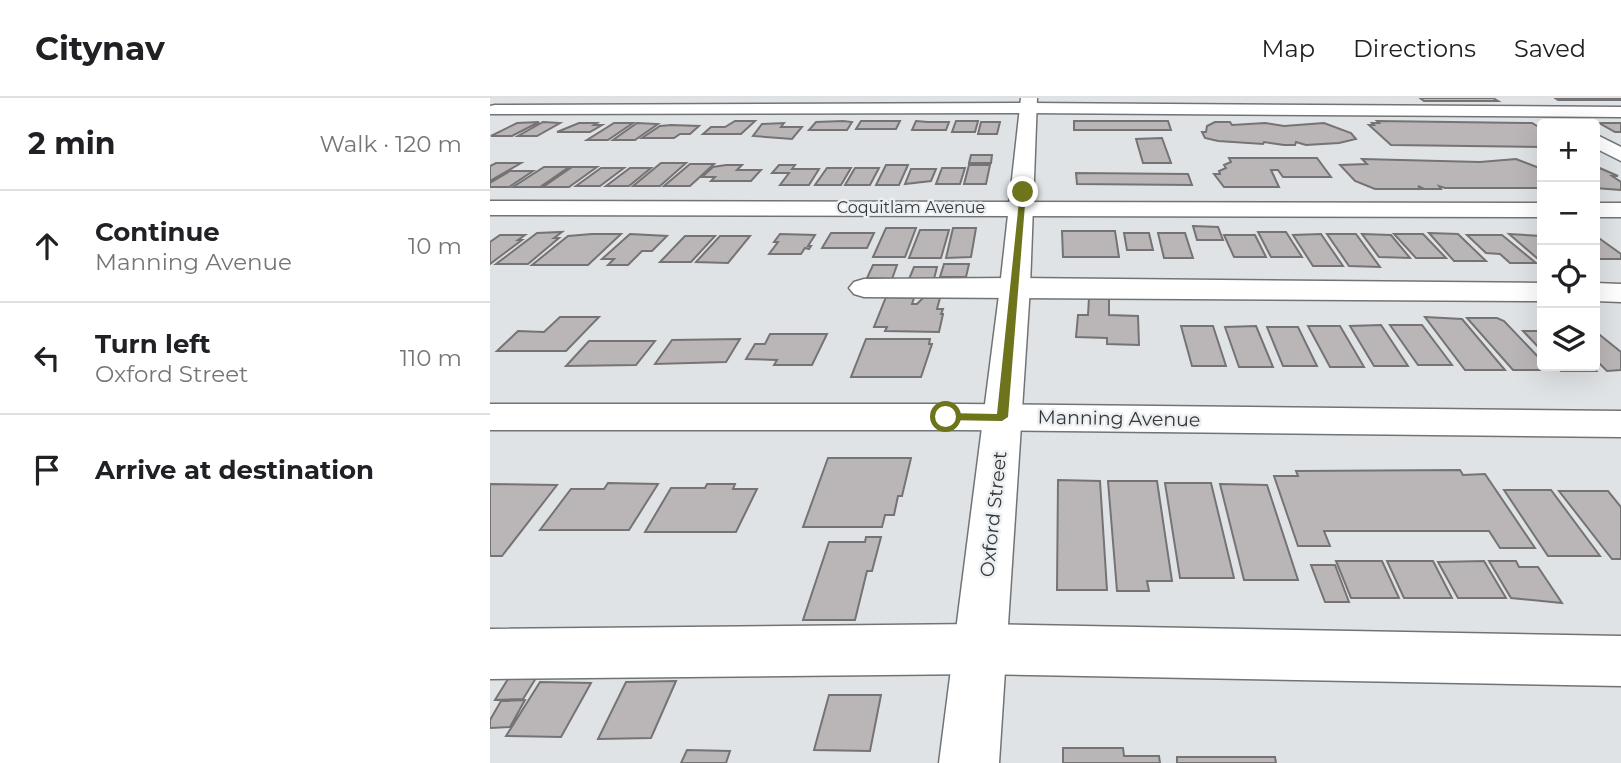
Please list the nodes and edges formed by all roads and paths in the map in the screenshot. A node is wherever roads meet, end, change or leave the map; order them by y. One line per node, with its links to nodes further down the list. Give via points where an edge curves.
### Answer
1 (673, 98): 6 (street)
2 (1518, 98): 8 (street)
3 (917, 103): 4 (street); 5 (street)
4 (1028, 103): 8 (street); 13 (street, Oxford Street)
5 (827, 104): 6 (street)
6 (656, 109): 7 (street)
7 (495, 110)
8 (1542, 111): 9 (street); 10 (street)
9 (1621, 111)
10 (1557, 119)
11 (1600, 143): 12 (street)
12 (1620, 153)
13 (1022, 207): 14 (street, Coquitlam Avenue); 15 (street, Coquitlam Avenue); 18 (street, Oxford Street)
14 (490, 208)
15 (1537, 209)
16 (1600, 210): 17 (street)
17 (1621, 210)
18 (1015, 286): 19 (street); 20 (street); 24 (street, Oxford Street)
19 (864, 288)
20 (1537, 292)
21 (1600, 292): 22 (street)
22 (1621, 293)
23 (490, 417): 24 (street, Manning Avenue)
24 (1002, 417): 25 (street, Manning Avenue); 26 (street, Oxford Street)
25 (1621, 425)
26 (979, 649): 27 (street); 28 (street); 29 (street, Oxford Street)
27 (490, 654)
28 (1621, 662)
29 (969, 763)

